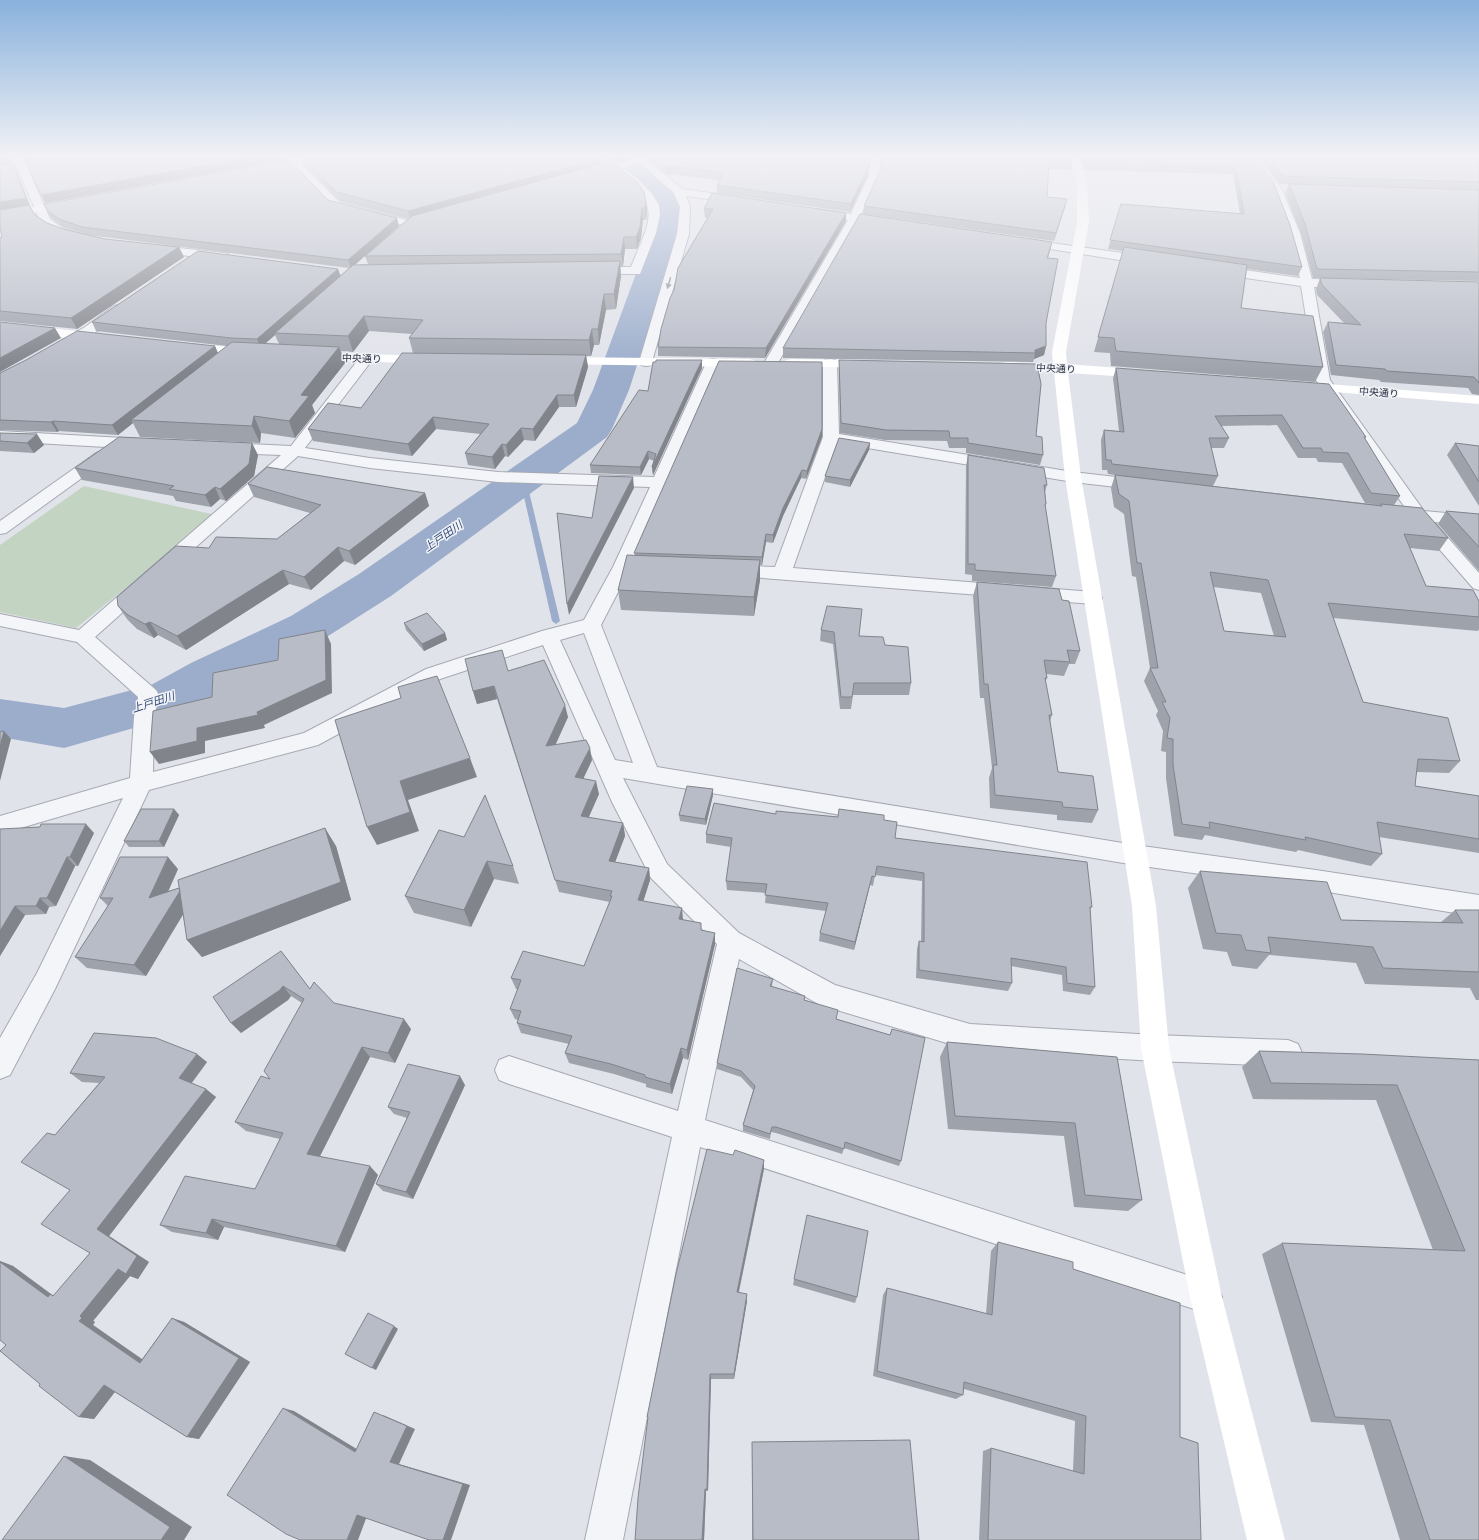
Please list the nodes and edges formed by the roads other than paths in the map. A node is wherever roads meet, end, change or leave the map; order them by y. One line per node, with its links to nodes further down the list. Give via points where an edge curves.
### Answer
1 (56, 229): 9 (street)
2 (406, 229): 8 (street)
3 (651, 229): 18 (street, via 636,271)
4 (683, 229): 33 (street, one-way to 33)
5 (848, 229): 35 (street)
6 (1082, 229): 12 (street)
7 (1293, 229): 19 (street)
8 (399, 234)
9 (84, 239)
10 (1010, 240): 12 (street)
11 (138, 246): 13 (street)
12 (1079, 250): 16 (street); 40 (street, via 1059,352)
13 (199, 254): 14 (street); 15 (street)
14 (238, 259)
15 (186, 263)
16 (1166, 263)
17 (1205, 268): 19 (street)
18 (581, 272)
19 (1307, 283): 20 (street); 43 (street, via 1323,380)
20 (1362, 285)
21 (129, 303): 23 (street)
22 (0, 326): 23 (street)
23 (80, 336): 24 (street); 26 (street)
24 (111, 339)
25 (173, 345): 27 (street)
26 (53, 352)
27 (235, 352): 28 (street); 38 (street)
28 (264, 354)
29 (300, 356): 30 (street, 中央通り)
30 (366, 358): 31 (street, 中央通り); 51 (street)
31 (440, 360)
32 (541, 361): 33 (street)
33 (639, 362): 34 (street)
34 (713, 363): 35 (street); 53 (street)
35 (771, 363): 36 (street)
36 (830, 363): 37 (street); 47 (street)
37 (885, 364)
38 (217, 366)
39 (992, 366): 40 (street, 中央通り)
40 (1060, 368): 41 (street, 中央通り); 52 (street)
41 (1155, 375)
42 (1290, 385): 43 (street, 中央通り)
43 (1329, 388): 44 (street, 中央通り); 56 (street)
44 (1479, 400)
45 (138, 429): 48 (street)
46 (0, 436): 48 (street)
47 (831, 437): 52 (street); 60 (street)
48 (120, 443): 49 (street); 58 (street)
49 (160, 445)
50 (208, 447): 51 (street)
51 (295, 451): 53 (street, via 370,463 508,478); 66 (street)
52 (1073, 477): 54 (street); 62 (street)
53 (660, 482): 64 (street, via 630,567)
54 (1160, 487)
55 (1388, 513): 56 (street)
56 (1420, 516): 57 (street); 61 (street)
57 (1479, 521)
58 (0, 530)
59 (718, 570): 60 (street)
60 (782, 573): 62 (street)
61 (1479, 584)
62 (1092, 598): 71 (street)
63 (0, 620): 66 (street)
64 (592, 625): 65 (street); 68 (street)
65 (549, 636): 67 (street); 69 (street, via 433,674 310,738)
66 (83, 637): 69 (street, via 147,706)
67 (607, 767): 68 (street); 73 (street, via 659,871)
68 (648, 773): 71 (street)
69 (141, 784): 70 (street); 76 (street, via 46,981)
70 (0, 825)
71 (1135, 855): 72 (street); 74 (street, via 1144,906)
72 (1479, 906)
73 (730, 941): 74 (street, via 829,996 970,1037); 78 (street)
74 (1155, 1048): 75 (street); 79 (street)
75 (1313, 1054)
76 (0, 1065)
77 (509, 1070): 78 (street)
78 (689, 1128): 79 (street); 80 (street)
79 (1206, 1297): 81 (street)
80 (604, 1540)
81 (1266, 1540)

